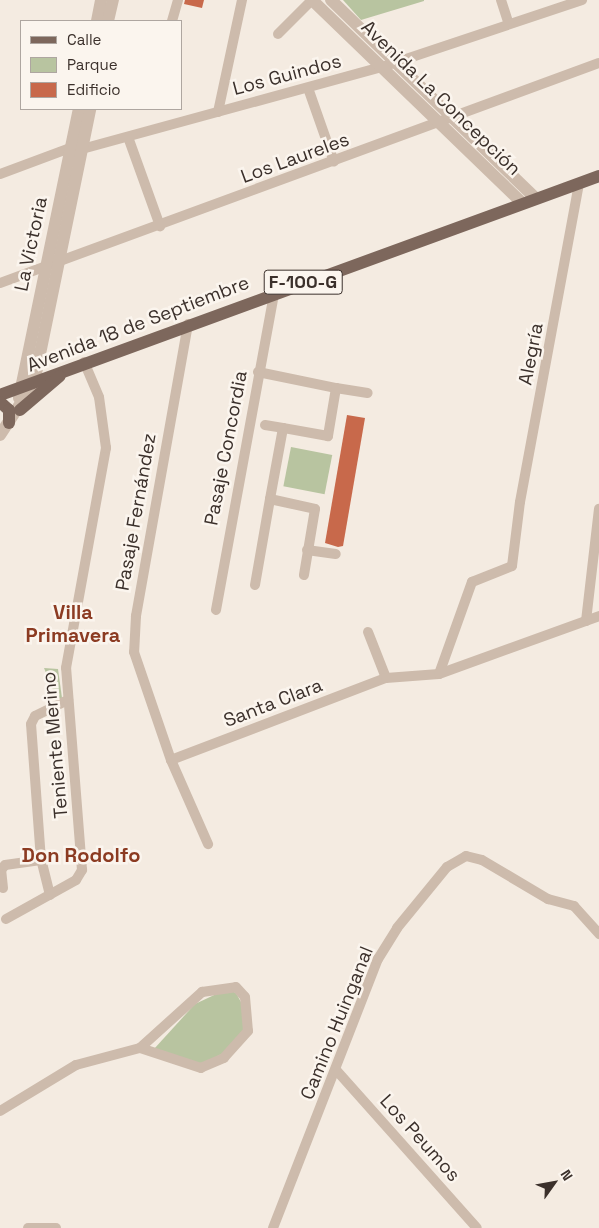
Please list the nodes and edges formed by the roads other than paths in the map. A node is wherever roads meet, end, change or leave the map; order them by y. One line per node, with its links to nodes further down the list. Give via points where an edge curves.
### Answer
1 (102, 0): 9 (street)
2 (113, 0): 10 (street)
3 (178, 0): 11 (street)
4 (242, 0): 20 (street)
5 (312, 0): 13 (street); 16 (street, Avenida La Concepción)
6 (331, 0): 14 (street, Avenida La Concepción)
7 (501, 0): 12 (street)
8 (582, 0): 12 (street, Los Guindos)
9 (97, 20)
10 (108, 20)
11 (172, 20)
12 (508, 21): 14 (street, Los Guindos)
13 (278, 34)
14 (394, 62): 16 (street, Los Guindos); 21 (street, Avenida La Concepción)
15 (599, 63): 21 (street, Los Laureles)
16 (382, 67): 17 (street, Los Guindos); 22 (street, Avenida La Concepción)
17 (308, 88): 20 (street, Los Guindos); 25 (street)
18 (79, 110): 24 (street, La Victoria)
19 (90, 110): 24 (street, La Victoria)
20 (218, 112): 23 (street, Los Guindos)
21 (450, 116): 22 (street, Los Laureles); 29 (street, Avenida La Concepción)
22 (439, 124): 25 (street, Los Laureles); 30 (street, Avenida La Concepción)
23 (128, 137): 24 (street, Los Guindos); 31 (street)
24 (76, 149): 26 (street, Los Guindos); 32 (street, La Victoria); 33 (street, La Victoria)
25 (334, 162): 31 (street, Los Laureles)
26 (0, 174)
27 (599, 176): 28 (main road, Avenida 18 de Septiembre / F-100-G)
28 (579, 183): 29 (main road, Avenida 18 de Septiembre / F-100-G); 61 (street, Alegría, via 512,566 472,582)
29 (535, 198): 30 (main road, Avenida 18 de Septiembre / F-100-G)
30 (522, 203): 35 (main road, Avenida 18 de Septiembre / F-100-G)
31 (160, 226): 32 (street, Los Laureles)
32 (59, 260): 33 (street, Los Laureles); 40 (street, La Victoria)
33 (46, 266): 34 (street, Los Laureles); 41 (street, La Victoria)
34 (0, 283)
35 (274, 293): 36 (main road, Avenida 18 de Septiembre / F-100-G); 39 (street, Pasaje Concordia)
36 (188, 324): 37 (main road, Avenida 18 de Septiembre / F-100-G); 64 (street, Pasaje Fernández, via 133,638 137,664)
37 (84, 362): 38 (main road, Avenida 18 de Septiembre / F-100-G); 63 (street, Teniente Merino, via 105,421 106,448 67,642)
38 (68, 369): 40 (main road, Avenida 18 de Septiembre / F-100-G); 46 (main road)
39 (258, 372): 42 (street); 57 (street, Pasaje Concordia)
40 (34, 383): 41 (main road, Avenida 18 de Septiembre / F-100-G); 46 (street, La Victoria)
41 (20, 388): 44 (main road, Avenida 18 de Septiembre / F-100-G); 46 (street, La Victoria)
42 (336, 388): 43 (street); 49 (street, via 328,436)
43 (368, 393)
44 (0, 395)
45 (0, 402): 47 (main road, via 9,410)
46 (20, 410): 47 (street, La Victoria)
47 (9, 423): 50 (street, La Victoria)
48 (265, 425): 49 (street)
49 (283, 428): 51 (street)
50 (0, 434)
51 (270, 499): 53 (street, via 315,509); 56 (street)
52 (599, 509): 59 (street)
53 (308, 550): 54 (street); 55 (street)
54 (336, 554)
55 (304, 575)
56 (254, 585)
57 (216, 610)
58 (599, 616): 59 (street, Santa Clara)
59 (586, 621): 61 (street, Santa Clara)
60 (368, 632): 62 (street)
61 (438, 674): 62 (street, Santa Clara)
62 (386, 678): 64 (street, Santa Clara)
63 (68, 700): 66 (street, via 35,716 31,724); 68 (street, Teniente Merino, via 82,864 80,876)
64 (171, 760): 65 (street, Pasaje Fernández)
65 (208, 844)
66 (41, 860): 67 (street, via 5,865 1,870); 68 (street)
67 (3, 888)
68 (50, 895): 69 (street)
69 (6, 919)
70 (599, 934): 72 (street, Camino Huinganal, via 574,906 548,899 474,857 459,859 447,868 397,928 378,959)
71 (140, 1048): 71 (street, via 201,1068 224,1058 248,1031 245,997 236,987 202,992); 73 (street, via 76,1065)
72 (337, 1070): 76 (street, Camino Huinganal); 77 (street, Los Peumos)
73 (0, 1112)
74 (28, 1228): 75 (street)
75 (56, 1228)
76 (273, 1228)
77 (477, 1228)

